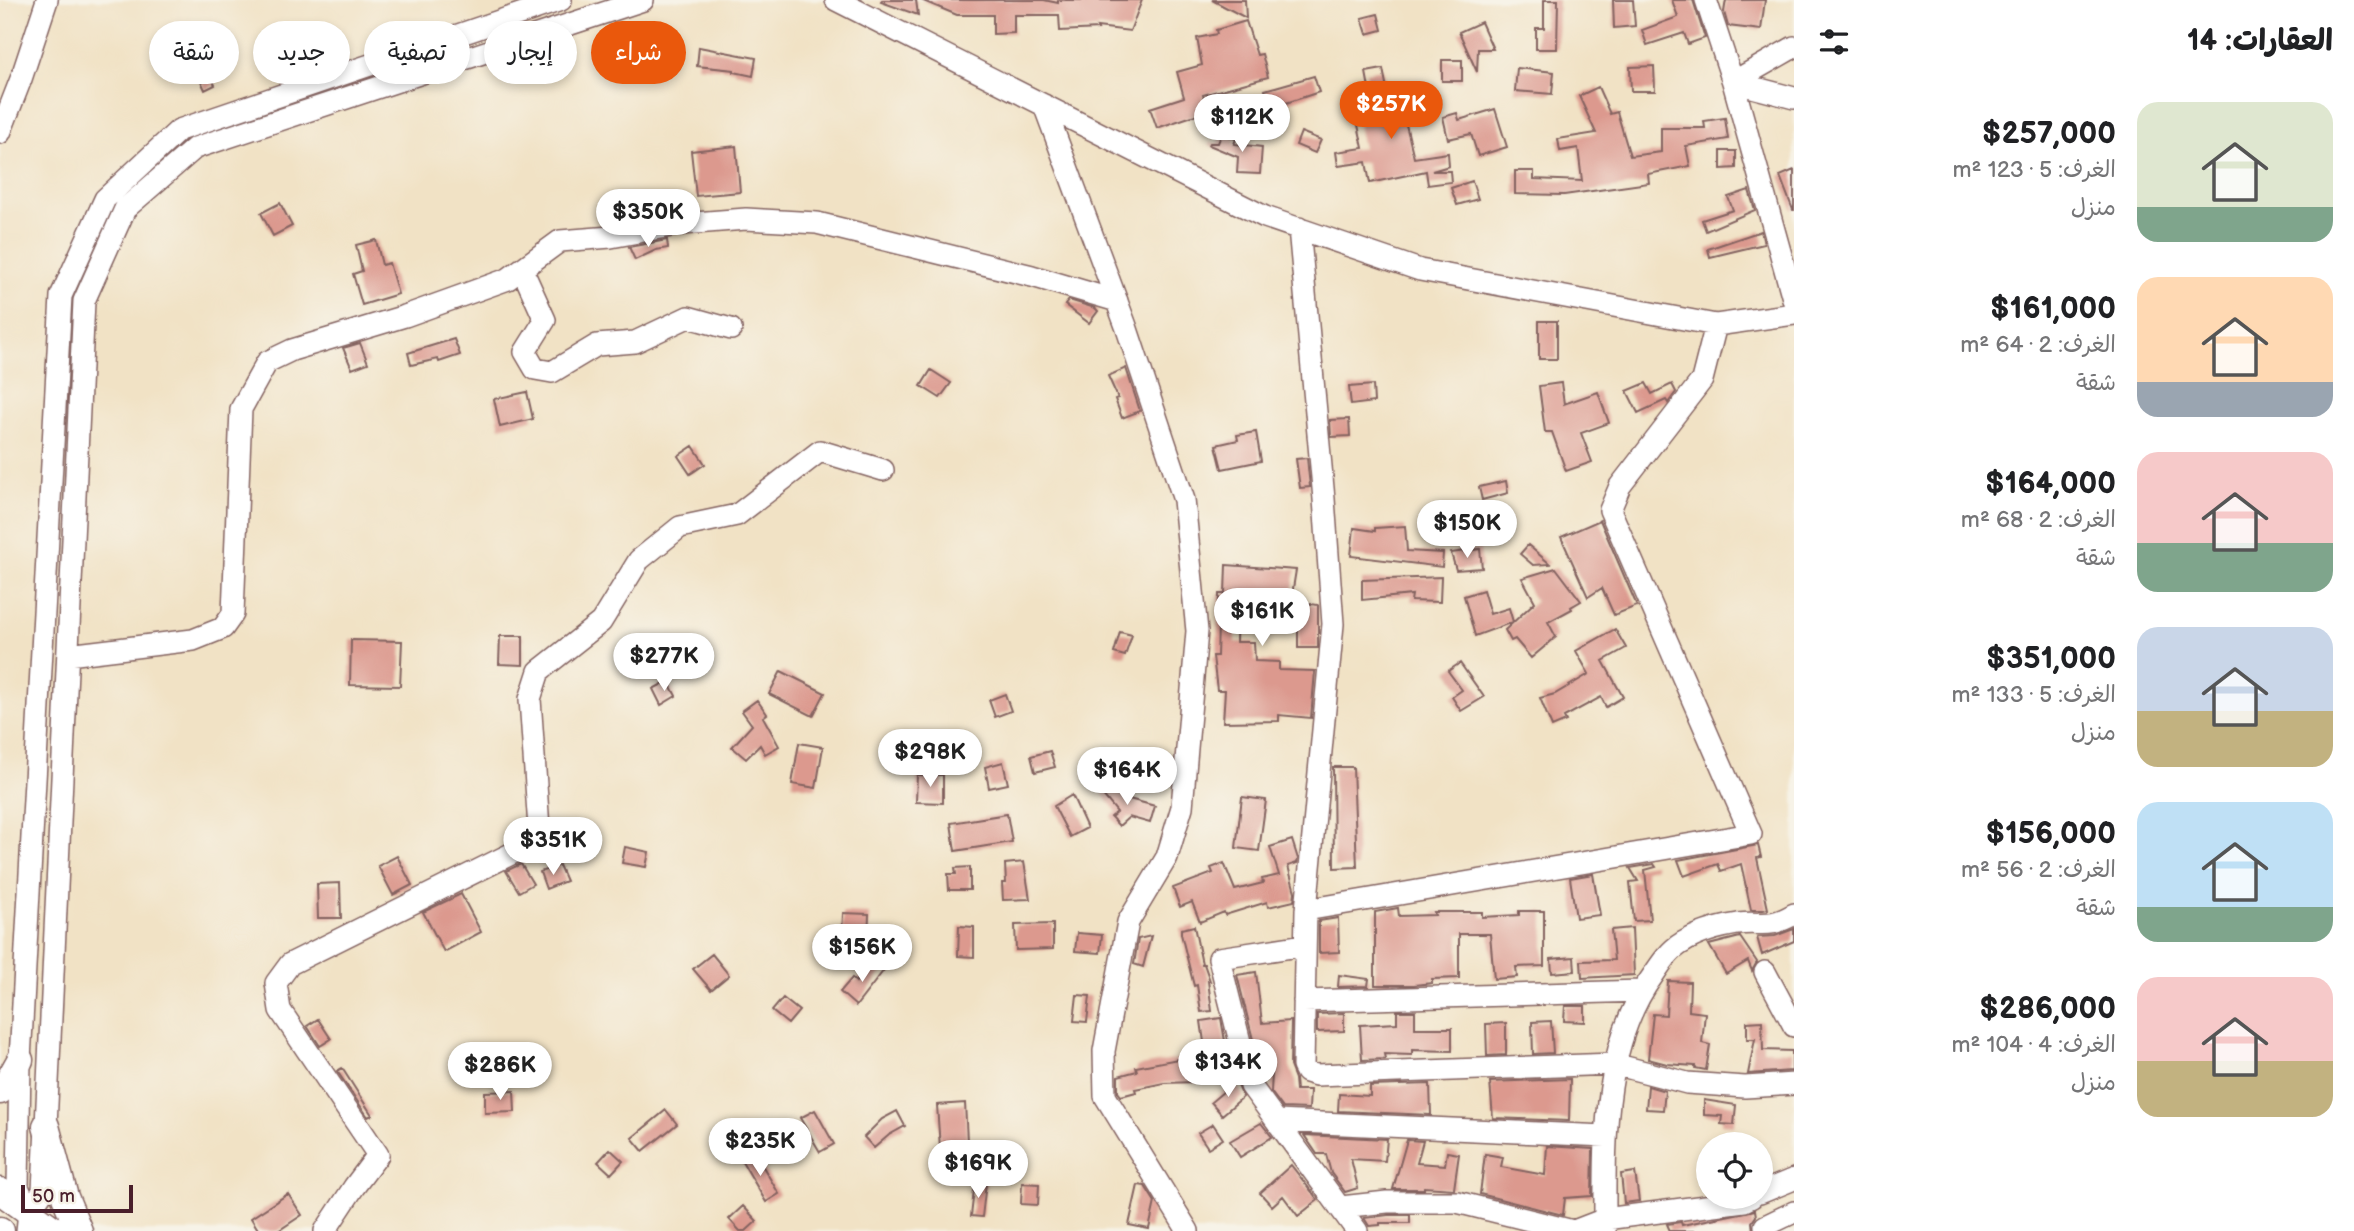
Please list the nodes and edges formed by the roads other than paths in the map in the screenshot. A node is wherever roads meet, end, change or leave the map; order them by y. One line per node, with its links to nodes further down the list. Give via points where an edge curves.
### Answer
1 (47, 0): 10 (street)
2 (561, 0): 27 (street, via 179,130 105,199 61,296)
3 (643, 0): 19 (street, via 195,148 125,209 84,301)
4 (836, 0): 9 (street)
5 (1706, 0): 7 (street)
6 (1794, 47): 7 (street)
7 (1733, 82): 8 (street); 14 (street)
8 (1794, 97)
9 (1044, 105): 11 (street, via 1265,217); 13 (street)
10 (0, 133)
11 (1299, 228): 16 (street, via 1420,270); 20 (street, via 1333,624)
12 (522, 269): 13 (street, via 560,241 746,219 817,223); 17 (street, via 545,320 525,352 535,369 552,372 597,345 635,342 688,317); 19 (street, via 508,279 267,362 241,409 233,614 223,628 193,640)
13 (1117, 301): 45 (street, via 1184,500 1197,631 1182,807 1167,857 1128,922 1104,1051 1105,1096)
14 (1794, 302)
15 (1794, 314): 16 (street)
16 (1716, 325): 20 (street, via 1702,380 1620,486 1610,510 1751,834)
17 (731, 329)
18 (883, 470): 44 (street, via 820,451 737,515 680,527 639,560 601,622 539,671 530,699 539,828 519,850 290,964 276,983 280,1010 378,1155)
19 (68, 655): 32 (street)
20 (1306, 910): 22 (street)
21 (1794, 914): 24 (street, via 1779,923 1740,923 1684,942 1671,950)
22 (1305, 945): 25 (street); 31 (street, via 1219,958 1251,1086)
23 (1765, 972): 26 (street)
24 (1641, 991): 25 (street); 28 (street)
25 (1304, 1001): 28 (street, via 1303,1066 1316,1075)
26 (1794, 1026)
27 (20, 1060): 30 (main road); 40 (street, via 18,1187)
28 (1614, 1063): 29 (street, via 1687,1083); 33 (street)
29 (1794, 1084)
30 (0, 1091)
31 (1278, 1121): 33 (street); 37 (street)
32 (46, 1126): 40 (street, via 43,1191); 43 (main road)
33 (1606, 1136): 41 (street)
34 (1794, 1179): 35 (street)
35 (1773, 1188)
36 (0, 1191): 40 (main road)
37 (1341, 1207): 46 (street); 47 (street, via 1457,1202)
38 (1696, 1209): 41 (street)
39 (1794, 1212): 48 (street, via 1765,1226)
40 (28, 1222): 42 (main road)
41 (1605, 1225): 47 (street)
42 (56, 1231)
43 (79, 1231)
44 (325, 1231)
45 (1188, 1231)
46 (1357, 1231)
47 (1573, 1231)
48 (1766, 1231)

